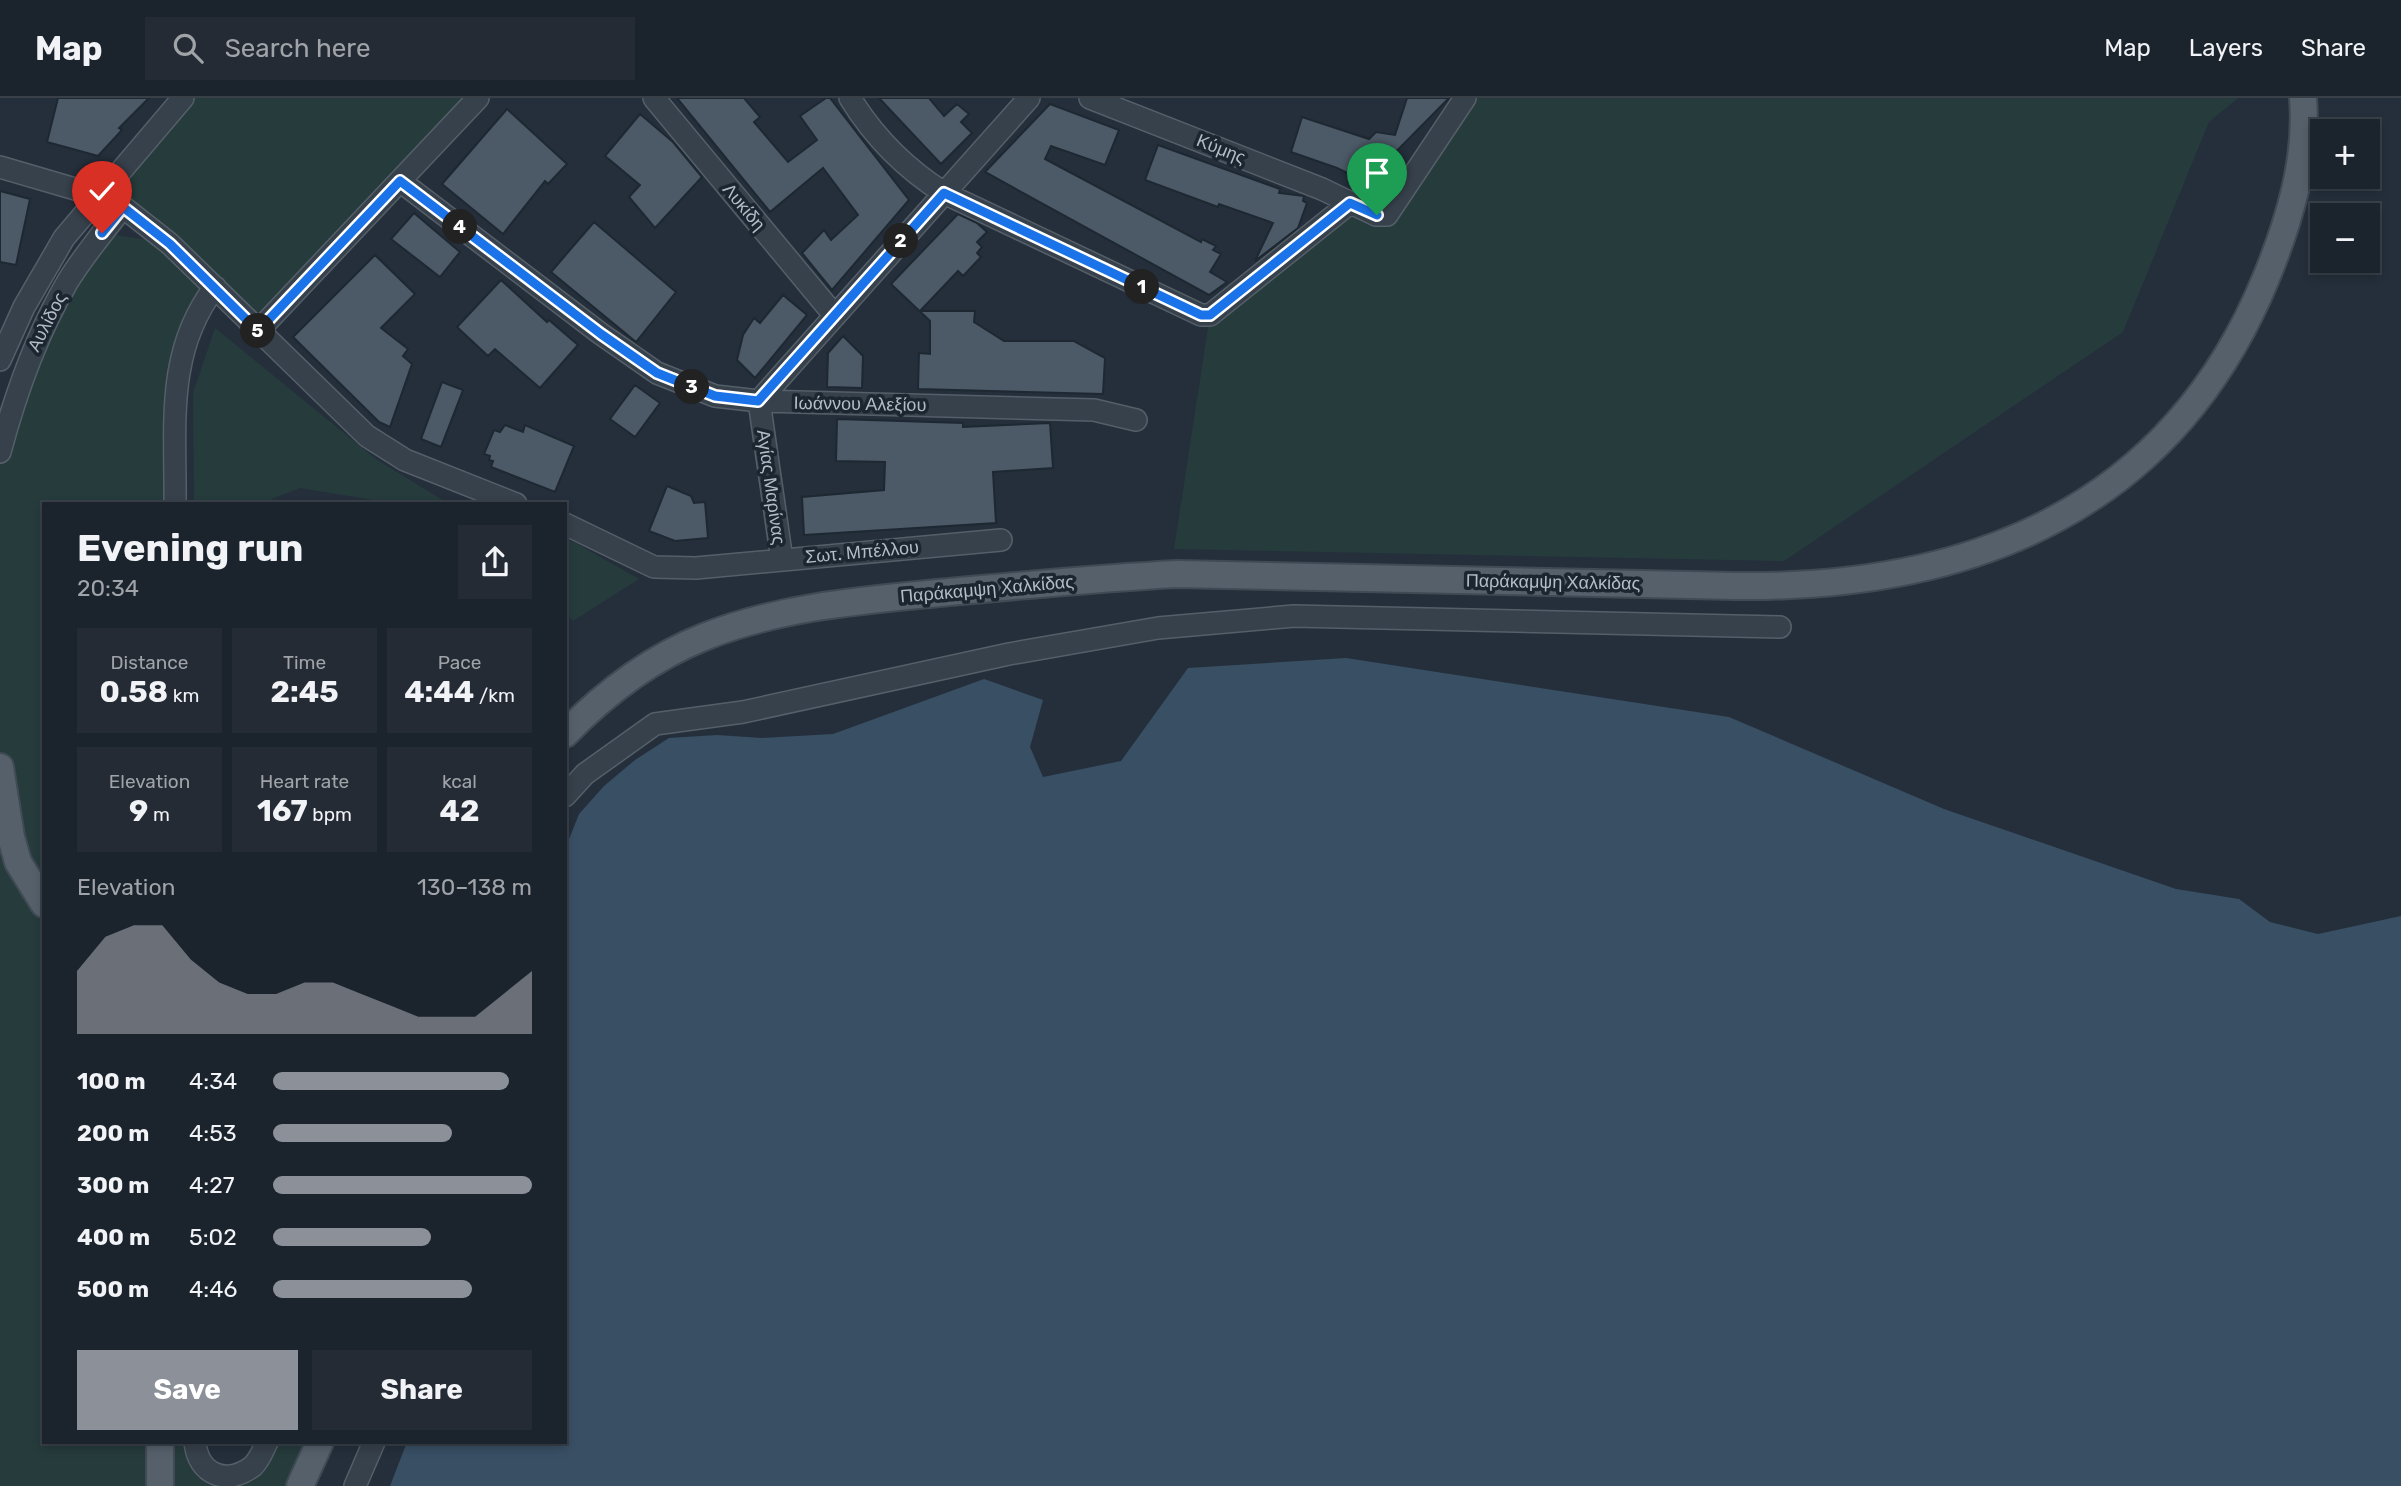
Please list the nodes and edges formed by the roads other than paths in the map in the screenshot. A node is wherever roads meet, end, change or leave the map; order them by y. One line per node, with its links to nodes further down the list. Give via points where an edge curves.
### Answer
1 (183, 98): 12 (street, Αυλίδος)
2 (478, 98): 10 (street)
3 (654, 98): 16 (street, Λυκίδη)
4 (850, 98): 11 (street, via 863,119 917,177)
5 (1029, 98): 11 (street)
6 (1090, 98): 13 (street, Κύμης)
7 (1465, 98): 13 (street, Κύμης, via 1387,215)
8 (2302, 98): 29 (main road, Παράκαμψη Χαλκίδας, via 2299,176 2284,229 2249,317 2219,370 2183,418 2100,493 2055,521 1984,552 1871,579 1803,586 1177,574 883,599 784,613 702,638 626,681)
9 (0, 167): 12 (street)
10 (400, 181): 17 (street); 19 (street, Ιωάννου Αλεξίου, via 657,373 715,396)
11 (944, 193): 13 (street, via 1201,315 1210,315); 16 (street)
12 (99, 196): 14 (street); 18 (street, Αυλίδος, via 64,238)
13 (1350, 203)
14 (123, 207): 15 (street); 21 (street, Αυλίδος, via 69,279 50,315 12,404)
15 (215, 287): 17 (street); 23 (street, via 190,329 180,366)
16 (835, 316): 19 (street)
17 (258, 331): 22 (street, via 367,436)
18 (1, 357)
19 (758, 401): 20 (street, Ιωάννου Αλεξίου, via 1094,410); 27 (street, Αγίας Μαρίνας)
20 (1136, 421)
21 (0, 452)
22 (479, 496): 24 (street)
23 (175, 502)
24 (507, 502)
25 (567, 525): 27 (street, Σωτ. Μπέλλου, via 654,567)
26 (1001, 540): 27 (street, Σωτ. Μπέλλου)
27 (782, 560)
28 (1780, 627): 31 (street, via 1294,616 1158,628 1009,654 743,712 655,724 585,774)
29 (567, 732)
30 (0, 766): 32 (main road, via 19,863)
31 (567, 794)
32 (42, 901)
33 (160, 1444): 38 (main road)
34 (195, 1444): 35 (street, via 205,1470 225,1479 250,1469)
35 (266, 1444)
36 (319, 1444): 39 (main road)
37 (373, 1444): 40 (street)
38 (160, 1486)
39 (300, 1486)
40 (355, 1486)

